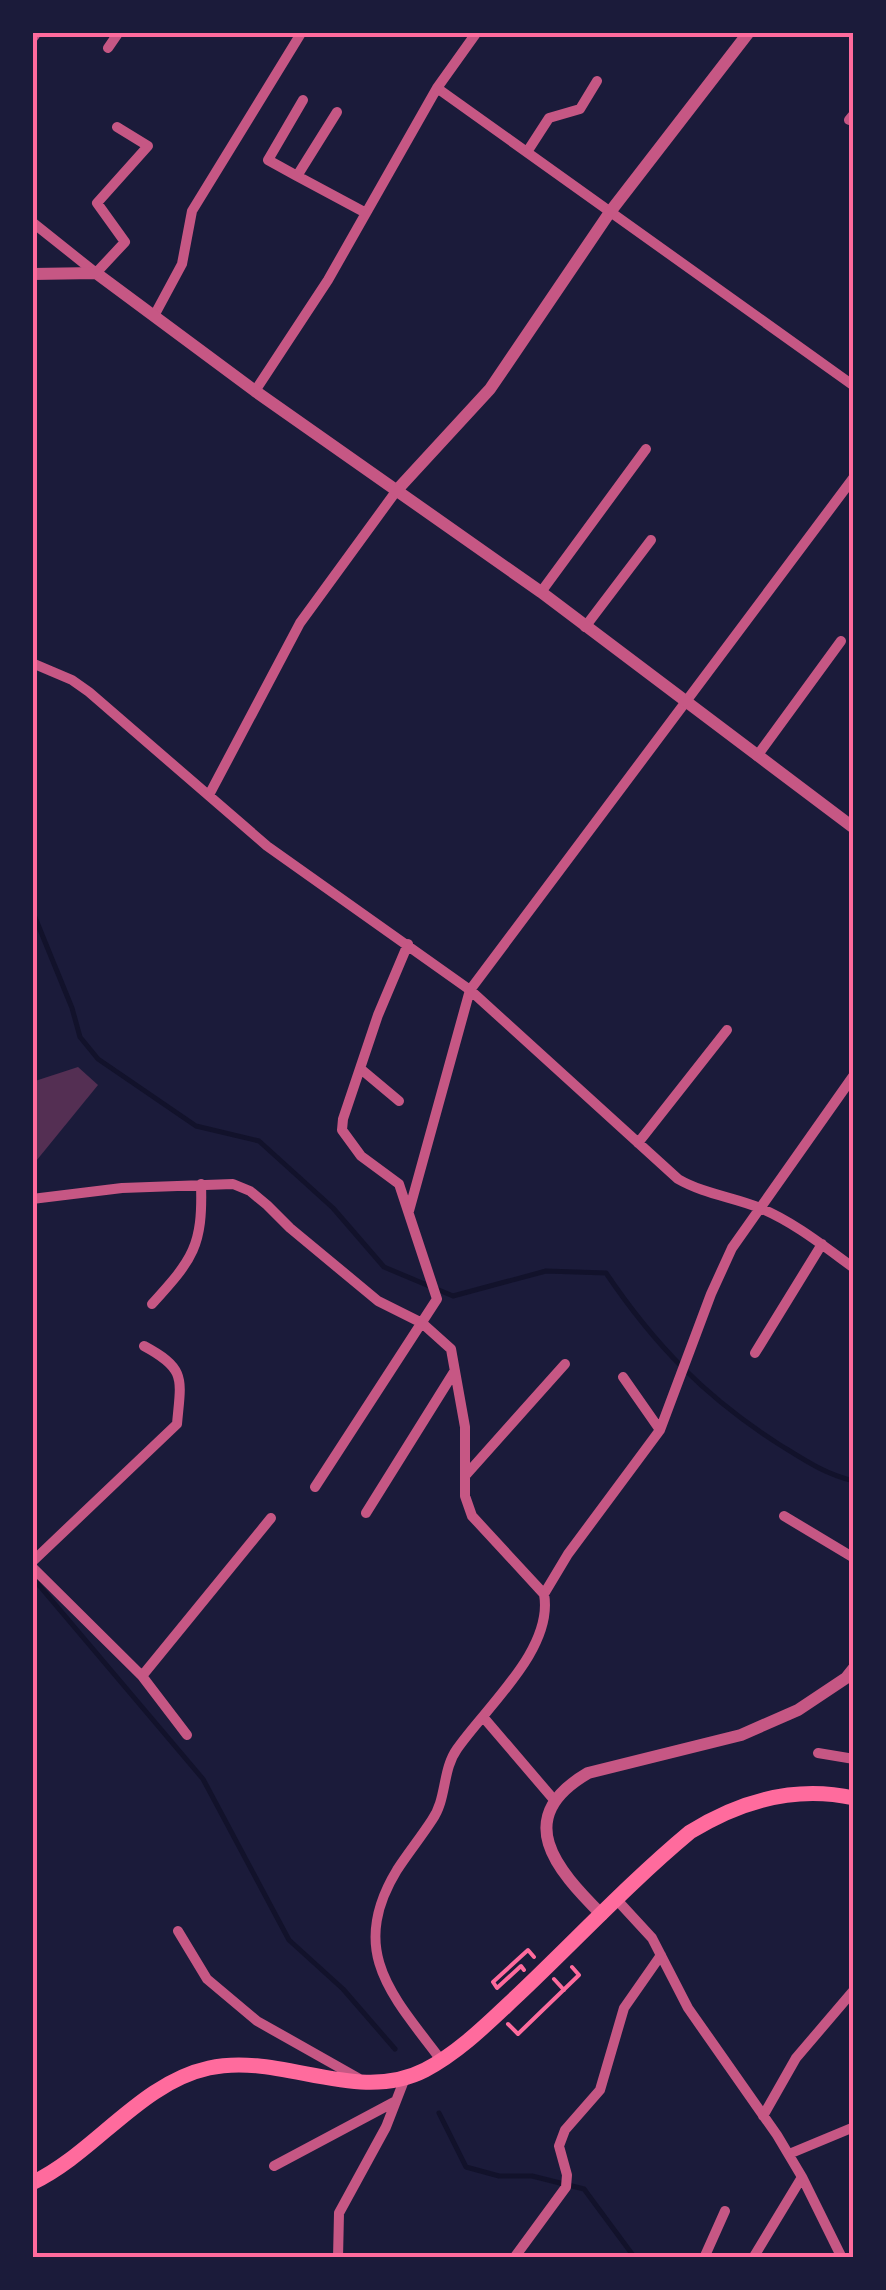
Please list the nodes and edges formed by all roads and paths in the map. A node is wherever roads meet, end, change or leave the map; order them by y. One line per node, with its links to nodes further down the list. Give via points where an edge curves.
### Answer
1 (37, 32): 6 (street)
2 (119, 32): 7 (street)
3 (477, 32): 9 (street)
4 (749, 32): 15 (street)
5 (300, 34): 20 (street, via 192,211 182,264)
6 (32, 38)
7 (108, 48)
8 (597, 81): 13 (street, via 580,109 549,118)
9 (437, 88): 13 (street); 16 (street)
10 (303, 100): 14 (street, via 268,160)
11 (336, 112): 14 (street)
12 (117, 127): 18 (street, via 148,146 96,203 125,242)
13 (528, 152): 15 (street)
14 (297, 176): 16 (street)
15 (610, 212): 21 (street); 25 (street, via 490,389)
16 (366, 213): 22 (street)
17 (32, 222): 18 (street)
18 (96, 273): 19 (street); 20 (street)
19 (32, 274)
20 (154, 316): 22 (street)
21 (854, 386)
22 (254, 391): 25 (street)
23 (646, 449): 27 (street)
24 (854, 477): 31 (street)
25 (397, 490): 27 (street); 33 (street, via 300,622)
26 (651, 540): 28 (street)
27 (540, 592): 28 (street)
28 (585, 626): 31 (street)
29 (840, 641): 32 (street)
30 (32, 663): 33 (street, via 89,692)
31 (688, 702): 32 (street); 36 (street)
32 (756, 756): 34 (street)
33 (209, 794): 35 (street, via 293,866)
34 (854, 828)
35 (408, 944): 36 (street); 38 (street)
36 (470, 990): 41 (street); 45 (street)
37 (727, 1030): 41 (street)
38 (362, 1070): 40 (street); 45 (street, via 342,1130 361,1156 399,1184)
39 (854, 1075): 44 (street)
40 (399, 1102)
41 (638, 1143): 44 (street, via 691,1186)
42 (201, 1184): 43 (street); 48 (street, via 202,1225 184,1268); 49 (street, via 250,1191 378,1301)
43 (32, 1199)
44 (760, 1208): 46 (street); 55 (street, via 732,1248)
45 (409, 1211): 49 (street, via 437,1299)
46 (822, 1244): 47 (street); 51 (street)
47 (854, 1268)
48 (152, 1304)
49 (422, 1323): 53 (street, via 451,1349); 57 (street)
50 (144, 1346): 62 (street, via 171,1361 181,1383 177,1424)
51 (755, 1353)
52 (564, 1364): 56 (street)
53 (455, 1372): 56 (street); 58 (street)
54 (623, 1377): 55 (street)
55 (660, 1430): 63 (street)
56 (465, 1476): 63 (street, via 472,1516)
57 (315, 1487)
58 (366, 1512)
59 (784, 1516): 61 (street)
60 (271, 1518): 65 (street)
61 (854, 1558)
62 (32, 1565): 65 (street)
63 (544, 1594): 66 (street, via 548,1613 532,1648)
64 (854, 1668): 71 (street, via 772,1723 588,1773)
65 (142, 1676): 67 (street)
66 (484, 1718): 71 (street); 81 (street, via 456,1750 435,1816 394,1874 374,1943 389,1988)
67 (187, 1735)
68 (818, 1753): 69 (street)
69 (854, 1759)
70 (854, 1798): 72 (main road, via 805,1793 740,1806 690,1832)
71 (556, 1801): 73 (street, via 545,1826 547,1846 557,1867)
72 (617, 1900): 73 (main road); 77 (street)
73 (602, 1915): 76 (main road)
74 (178, 1931): 83 (street, via 207,1979 257,2021)
75 (528, 1950): 78 (path, via 493,1982 497,1988 521,1966)
76 (560, 1954): 78 (main road); 80 (path, via 579,1974 518,2034)
77 (661, 1955): 85 (street, via 688,2008); 93 (street, via 624,2008 600,2090 565,2130 559,2152 566,2181)
78 (533, 1980): 80 (main road)
79 (854, 1990): 85 (street, via 803,2048)
80 (498, 2013): 81 (main road)
81 (441, 2060): 82 (main road)
82 (406, 2078): 83 (main road); 84 (street)
83 (363, 2082): 90 (main road, via 251,2063 190,2073)
84 (397, 2101): 88 (street); 92 (street, via 338,2212)
85 (763, 2116): 87 (street)
86 (854, 2128): 87 (street)
87 (788, 2154): 89 (street)
88 (274, 2166)
89 (802, 2178): 95 (street); 96 (street)
90 (32, 2183)
91 (725, 2211): 94 (street)
92 (338, 2258)
93 (514, 2258)
94 (704, 2258)
95 (752, 2258)
96 (842, 2258)

